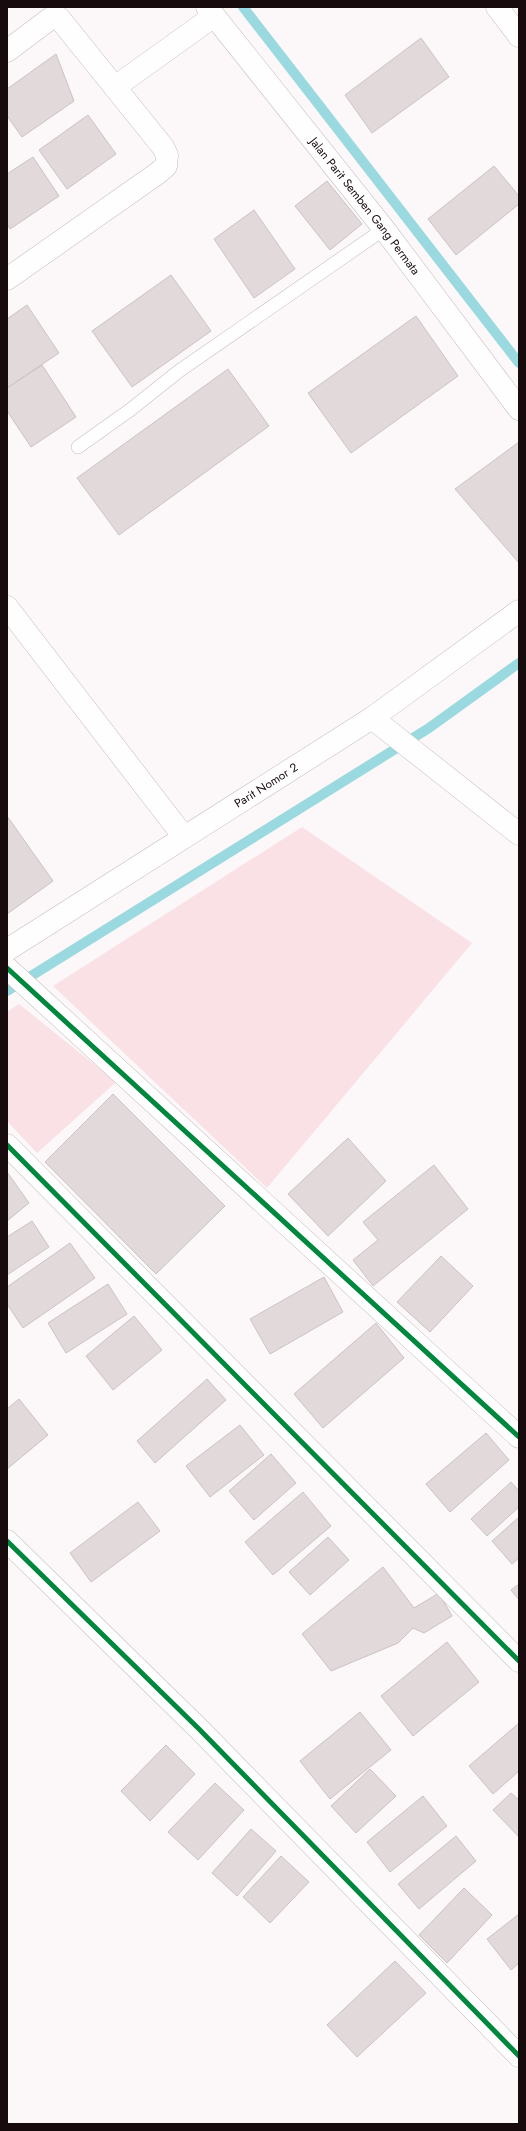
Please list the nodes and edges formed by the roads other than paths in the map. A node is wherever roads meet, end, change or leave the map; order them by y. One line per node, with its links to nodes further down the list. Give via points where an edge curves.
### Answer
1 (497, 7): 3 (street)
2 (210, 12): 5 (street); 6 (street, Jalan Parit Semben Gang Permata)
3 (519, 36)
4 (7, 51): 5 (street, via 51,18 59,18)
5 (114, 87): 7 (street, via 163,147 167,155 166,166)
6 (384, 229): 8 (street, Jalan Parit Semben Gang Permata); 9 (lane, via 179,371)
7 (7, 278)
8 (519, 409)
9 (78, 447)
10 (7, 607): 14 (street)
11 (519, 610): 12 (street, Parit Nomor 2)
12 (372, 718): 13 (street); 14 (street, Parit Nomor 2)
13 (519, 834)
14 (184, 837): 15 (street, Parit Nomor 2)
15 (7, 950)
16 (7, 968): 18 (street)
17 (7, 1145): 20 (street)
18 (519, 1437)
19 (7, 1541): 21 (street, via 199,1729)
20 (519, 1661)
21 (519, 2056)

